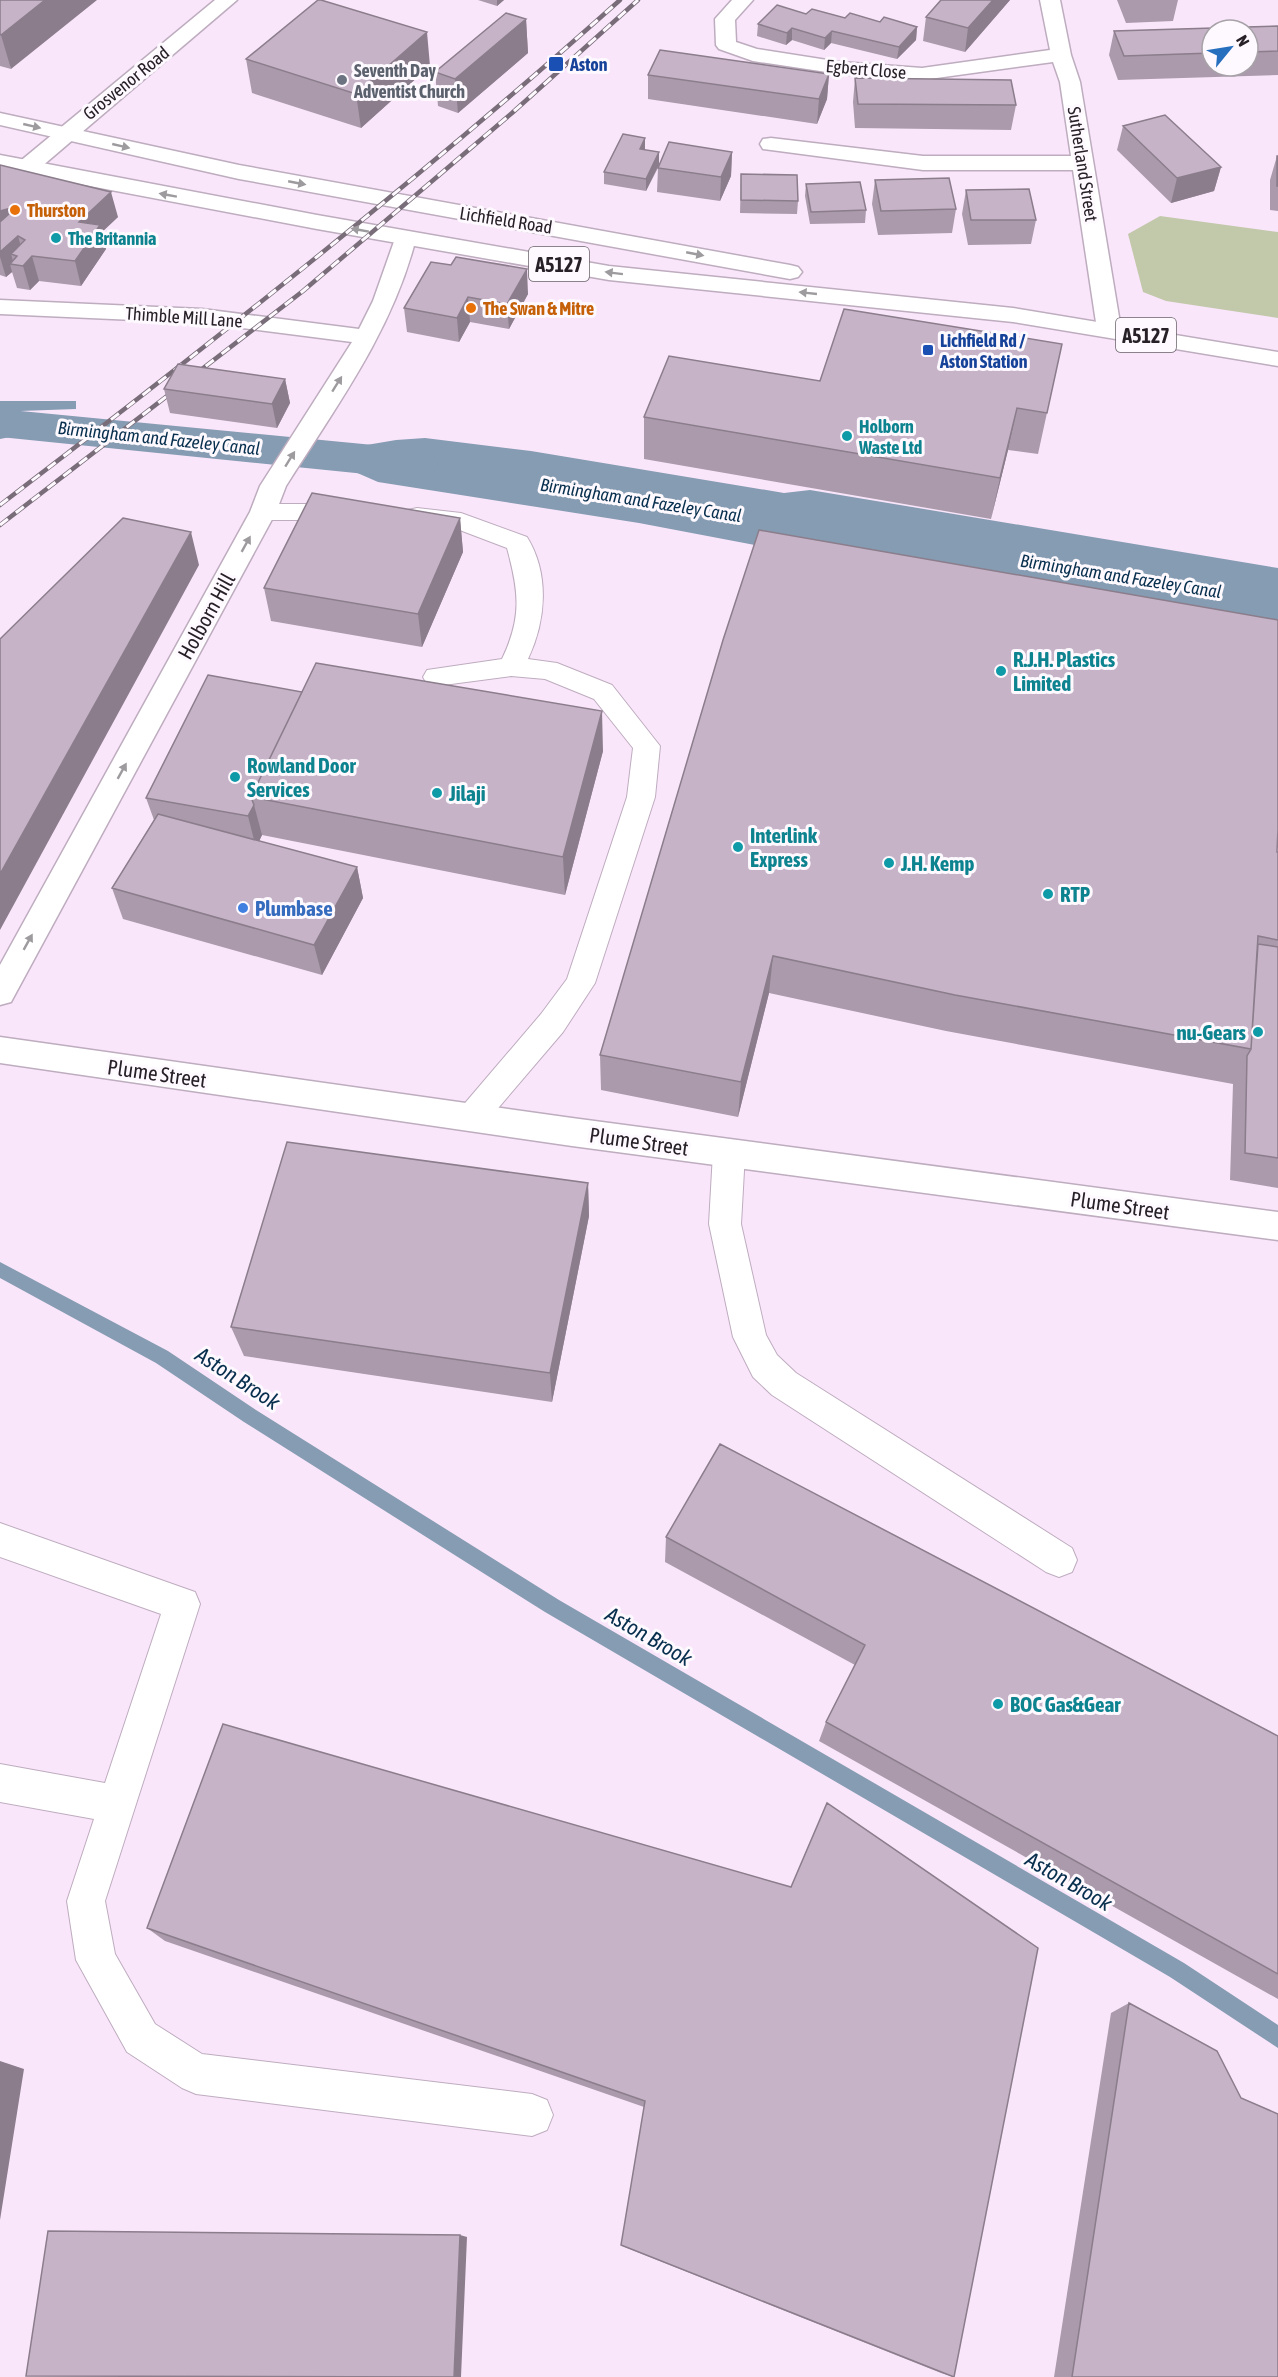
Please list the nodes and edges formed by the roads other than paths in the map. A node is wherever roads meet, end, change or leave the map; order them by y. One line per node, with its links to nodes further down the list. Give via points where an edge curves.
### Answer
1 (227, 0): 6 (street, Grosvenor Road)
2 (743, 0): 4 (street, Egbert Close, via 725,19 726,45 753,55 840,68 922,74)
3 (1050, 0): 4 (street, Sutherland Street)
4 (1060, 55): 9 (street, Sutherland Street, via 1070,82)
5 (0, 119): 6 (street, Lichfield Road / A5127, one-way to 6)
6 (64, 134): 10 (street, Grosvenor Road); 13 (street, Lichfield Road / A5127, one-way to 13, via 261,176)
7 (771, 144): 9 (street, via 923,163)
8 (0, 162): 10 (street, Lichfield Road / A5127)
9 (1082, 163): 14 (street, Sutherland Street)
10 (26, 168): 11 (street, Lichfield Road / A5127, one-way to 10)
11 (405, 238): 13 (street, Lichfield Road / A5127, one-way to 11, via 609,273); 15 (street, Holborn Hill, via 400,266)
12 (0, 307): 15 (street, Thimble Mill Lane, via 202,316)
13 (1013, 315): 14 (street, Lichfield Road / A5127)
14 (1109, 328): 16 (street, Lichfield Road / A5127)
15 (366, 337): 17 (street, Holborn Hill, one-way to 15, via 273,486)
16 (1278, 359)
17 (263, 512): 18 (lane, via 379,512 461,521 518,543 532,593 528,634); 20 (street, Holborn Hill, one-way to 17)
18 (511, 667): 19 (lane); 22 (lane, via 548,670 603,692 646,746 641,797 580,983 552,1023)
19 (436, 677)
20 (0, 993)
21 (0, 1050): 22 (street, Plume Street)
22 (471, 1118): 23 (street, Plume Street)
23 (729, 1154): 24 (street, Plume Street); 26 (lane, via 725,1224 750,1337 765,1366 784,1384)
24 (1278, 1226)
25 (0, 1540): 28 (lane, via 182,1604)
26 (1059, 1560)
27 (0, 1783): 28 (lane)
28 (118, 1804): 29 (lane, via 86,1900 96,1960 141,2038 196,2074)
29 (532, 2115)

